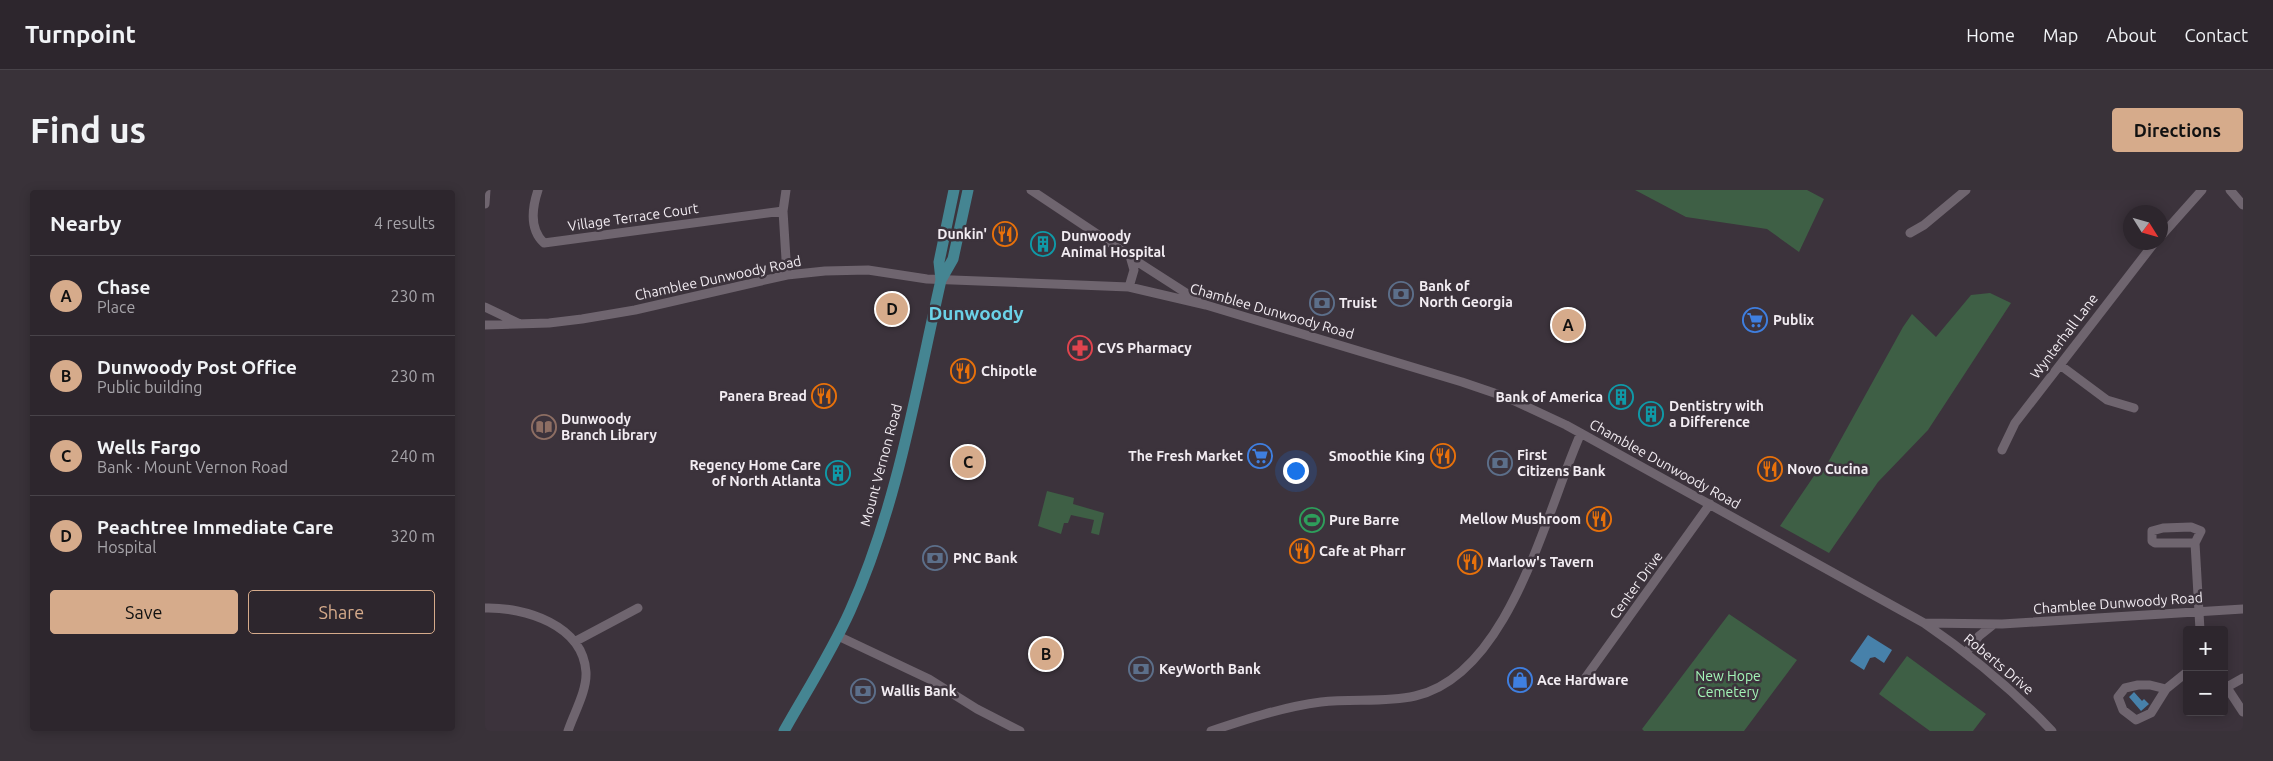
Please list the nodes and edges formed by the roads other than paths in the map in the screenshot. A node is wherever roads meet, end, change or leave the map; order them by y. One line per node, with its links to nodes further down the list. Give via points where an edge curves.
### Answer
1 (486, 190): 10 (street)
2 (538, 190): 12 (street, Village Terrace Court, via 533,224 536,236 544,243)
3 (786, 190): 12 (street)
4 (954, 190): 18 (main road, Mount Vernon Road, via 939,262)
5 (968, 190): 18 (main road, via 953,259)
6 (1031, 190): 16 (street)
7 (1967, 190): 14 (street, via 1925,225)
8 (2202, 190): 13 (street)
9 (2230, 190): 11 (street)
10 (485, 204)
11 (2243, 205)
12 (783, 210): 17 (street)
13 (2168, 228)
14 (1910, 233)
15 (2149, 250): 24 (street, Wynterhall Lane)
16 (1130, 256): 19 (street, via 1134,270); 20 (street)
17 (787, 275): 18 (street, Chamblee Dunwoody Road, via 853,269); 22 (street, Chamblee Dunwoody Road, via 635,310 549,323)
18 (941, 280): 19 (street, Chamblee Dunwoody Road); 37 (main road, Mount Vernon Road, via 884,516 850,610)
19 (1129, 287): 20 (street, Chamblee Dunwoody Road)
20 (1206, 305): 26 (street, Chamblee Dunwoody Road, via 1462,382 1513,400)
21 (485, 306): 22 (street)
22 (518, 323): 23 (street, Chamblee Dunwoody Road)
23 (485, 325)
24 (2060, 365): 25 (street, via 2107,400); 27 (street, Wynterhall Lane, via 2015,423)
25 (2134, 408)
26 (1581, 433): 28 (street, Chamblee Dunwoody Road); 51 (street, via 1538,546 1510,603 1489,641 1452,681 1416,696 1309,704)
27 (2001, 450)
28 (1710, 504): 34 (street, Chamblee Dunwoody Road); 42 (street, Center Drive)
29 (2195, 543): 29 (street, via 2201,531 2191,527 2152,531 2155,543); 33 (street)
30 (485, 608): 38 (street, via 539,618 562,629)
31 (638, 608): 38 (street)
32 (2243, 609): 33 (street, Chamblee Dunwoody Road)
33 (2199, 612): 35 (street, Chamblee Dunwoody Road); 36 (street)
34 (1924, 623): 35 (street, Chamblee Dunwoody Road); 39 (street, Roberts Drive)
35 (1994, 624): 39 (street)
36 (2200, 626)
37 (837, 636): 47 (street, via 929,679); 49 (main road, Mount Vernon Road)
38 (576, 642): 48 (street, via 583,653 586,674)
39 (1966, 652): 52 (street, Roberts Drive)
40 (2183, 675): 45 (street)
41 (2243, 678): 43 (street)
42 (1583, 681)
43 (2228, 684)
44 (2228, 688): 46 (street)
45 (2166, 689): 45 (street, via 2137,684 2125,688 2118,697 2123,710 2136,720 2151,713)
46 (2243, 712)
47 (1002, 727): 50 (street)
48 (568, 731)
49 (784, 731)
50 (1018, 731)
51 (1211, 731)
52 (2052, 731)

